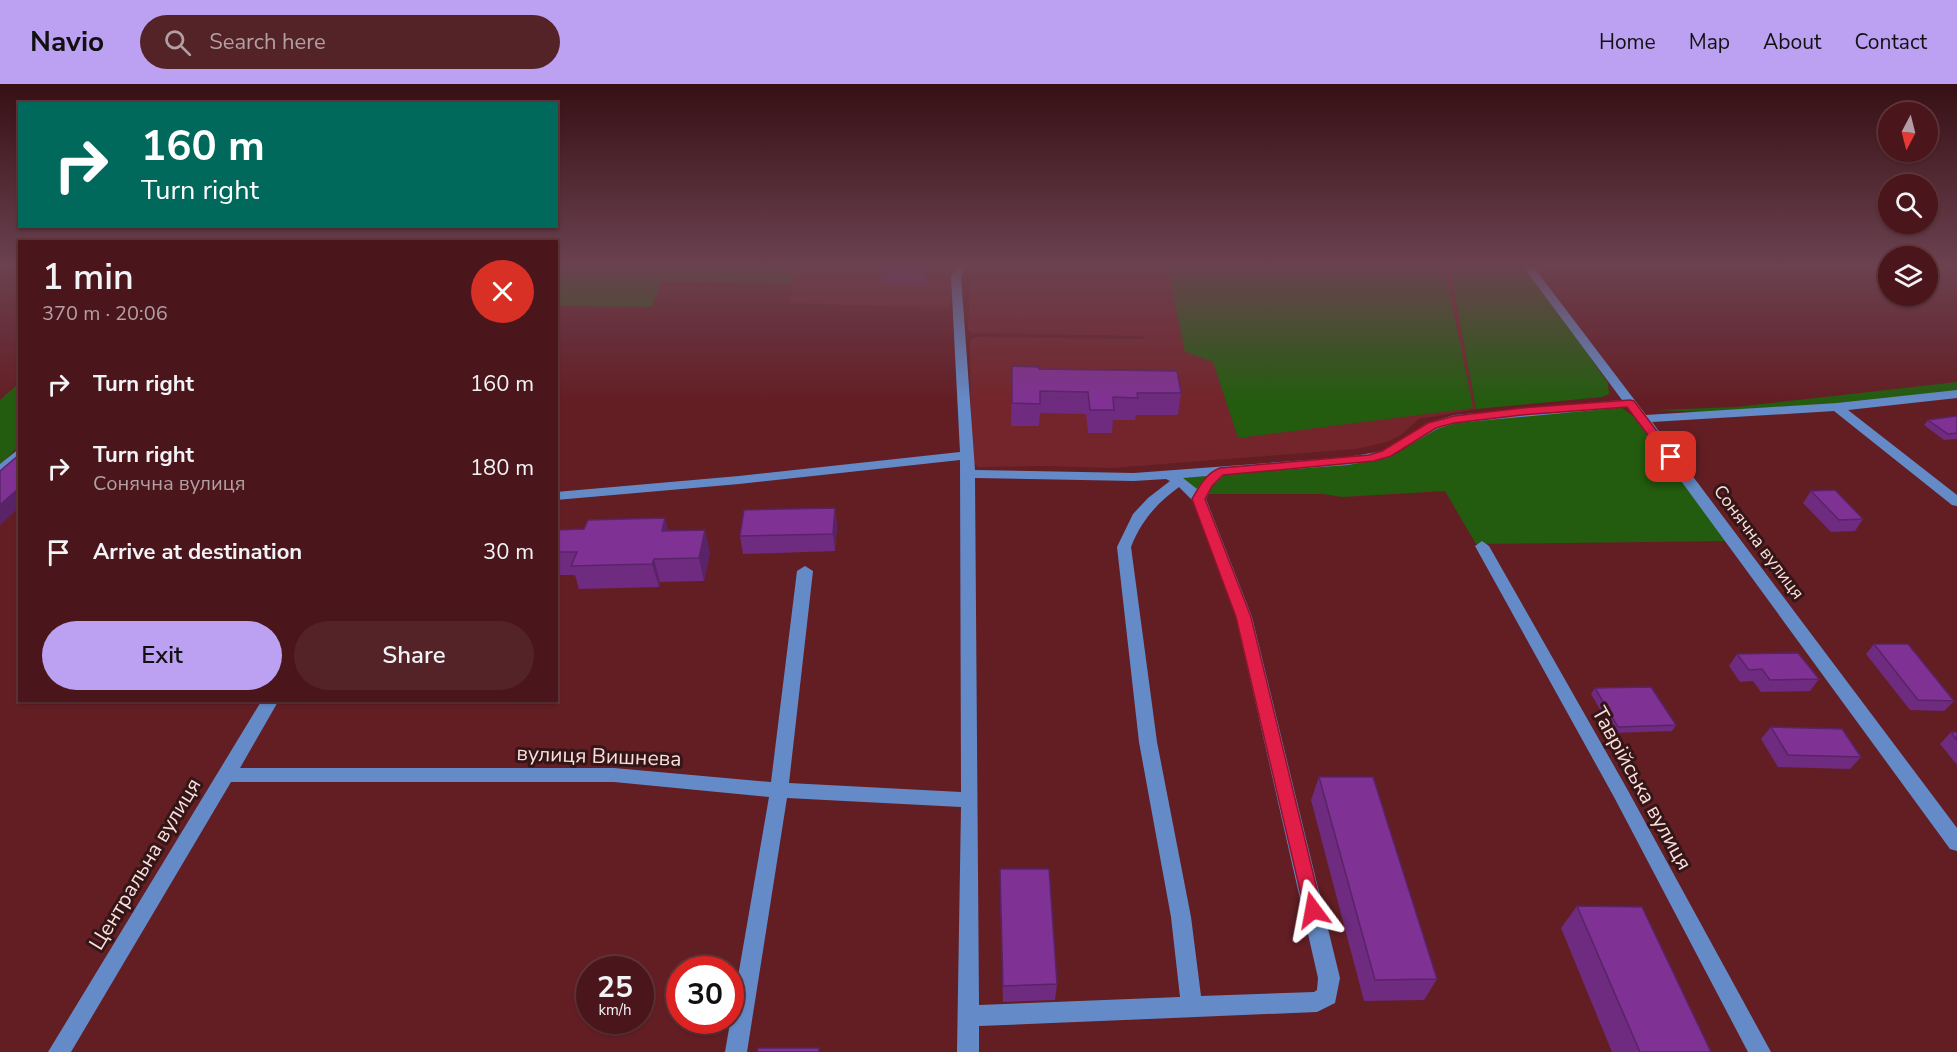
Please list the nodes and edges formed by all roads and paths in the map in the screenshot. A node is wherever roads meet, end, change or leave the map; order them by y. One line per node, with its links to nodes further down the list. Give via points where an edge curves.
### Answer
1 (958, 310): 8 (street)
2 (1560, 310): 4 (street, Сонячна вулиця)
3 (1957, 394): 5 (street)
4 (1630, 404): 6 (street, Сонячна вулиця); 10 (street, via 1454,419 1370,458)
5 (1837, 407): 6 (street); 15 (street)
6 (1642, 419): 22 (street, Сонячна вулиця)
7 (18, 454): 9 (street)
8 (965, 454): 11 (street); 13 (street)
9 (0, 471)
10 (1220, 472): 12 (street); 14 (street, via 1206,484)
11 (968, 474): 12 (street); 21 (street)
12 (1175, 478): 14 (street); 23 (street, via 1138,516 1124,548 1148,742 1181,917)
13 (558, 496)
14 (1199, 499): 23 (street, via 1244,617 1329,978 1328,996 1317,1002)
15 (1957, 502)
16 (1482, 546): 28 (street, Таврійська вулиця)
17 (805, 570): 20 (street)
18 (270, 702): 19 (street, Центральна вулиця)
19 (226, 775): 20 (street, вулиця Вишнева, via 614,776); 25 (street, Центральна вулиця)
20 (779, 790): 21 (street, вулиця Вишнева); 26 (street)
21 (970, 800): 24 (street)
22 (1957, 843)
23 (1192, 1007): 24 (street)
24 (969, 1016): 27 (street)
25 (59, 1052)
26 (736, 1052)
27 (968, 1052)
28 (1761, 1052)

